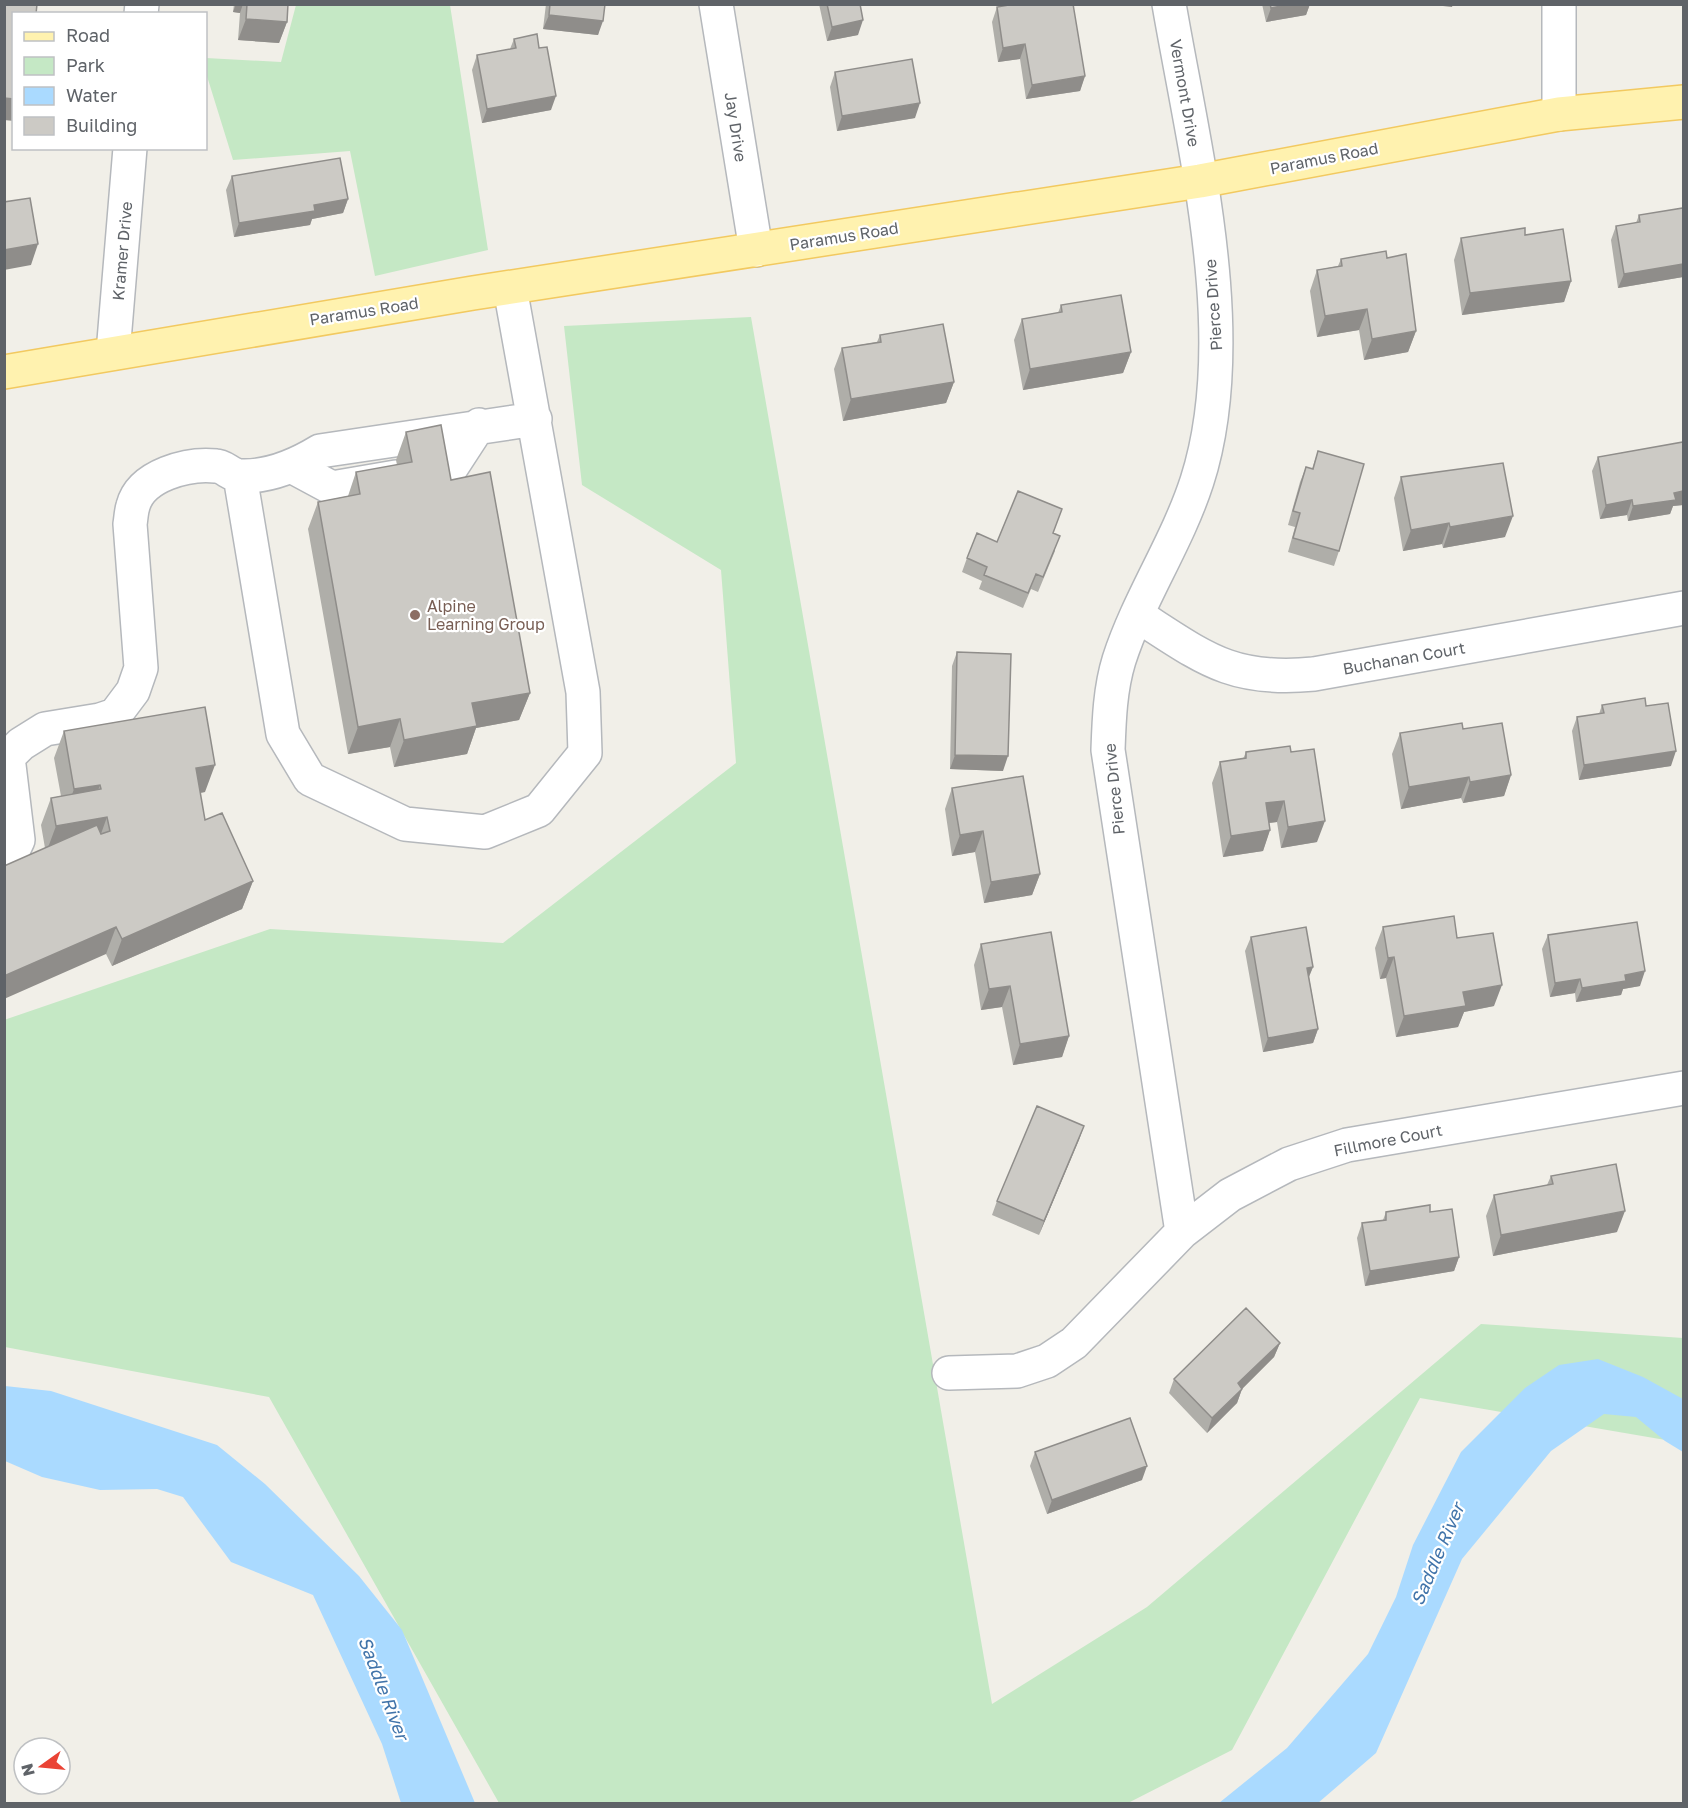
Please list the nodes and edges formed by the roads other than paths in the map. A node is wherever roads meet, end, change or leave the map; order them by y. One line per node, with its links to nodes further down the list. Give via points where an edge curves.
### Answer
1 (716, 4): 8 (street, Jay Drive)
2 (1169, 4): 7 (street, Vermont Drive)
3 (1559, 4): 5 (street)
4 (1683, 102): 5 (main road, Paramus Road)
5 (1559, 114): 7 (main road, Paramus Road)
6 (130, 150): 10 (street, Kramer Drive)
7 (1200, 181): 8 (main road, Paramus Road); 19 (street, Pierce Drive, via 1215,299 1217,355 1212,418 1193,491)
8 (756, 250): 9 (main road, Paramus Road)
9 (510, 288): 10 (main road, Paramus Road); 12 (street)
10 (114, 353): 11 (main road, Paramus Road)
11 (4, 372)
12 (535, 419): 13 (street); 16 (street, via 583,693 585,753 539,810 485,832 405,824 310,779 283,734)
13 (479, 425): 14 (street, via 320,451); 15 (street, via 451,468)
14 (293, 467): 16 (street); 17 (street, via 332,488)
15 (434, 470)
16 (240, 476): 20 (street, via 217,465 188,468 163,474 147,486 133,504 130,524 141,668 133,691 115,714 52,727 32,736 8,757)
17 (400, 476)
18 (1683, 608): 19 (street, Buchanan Court, via 1280,678 1245,673 1209,661)
19 (1137, 615): 23 (street, Pierce Drive, via 1119,662 1108,750)
20 (7, 763): 21 (street, via 18,840 9,859)
21 (4, 861)
22 (1683, 1088): 23 (street, Fillmore Court, via 1347,1145 1289,1164 1260,1179 1230,1195)
23 (1182, 1232): 24 (street, Fillmore Court, via 1074,1343 1047,1361 1017,1371)
24 (949, 1373)

